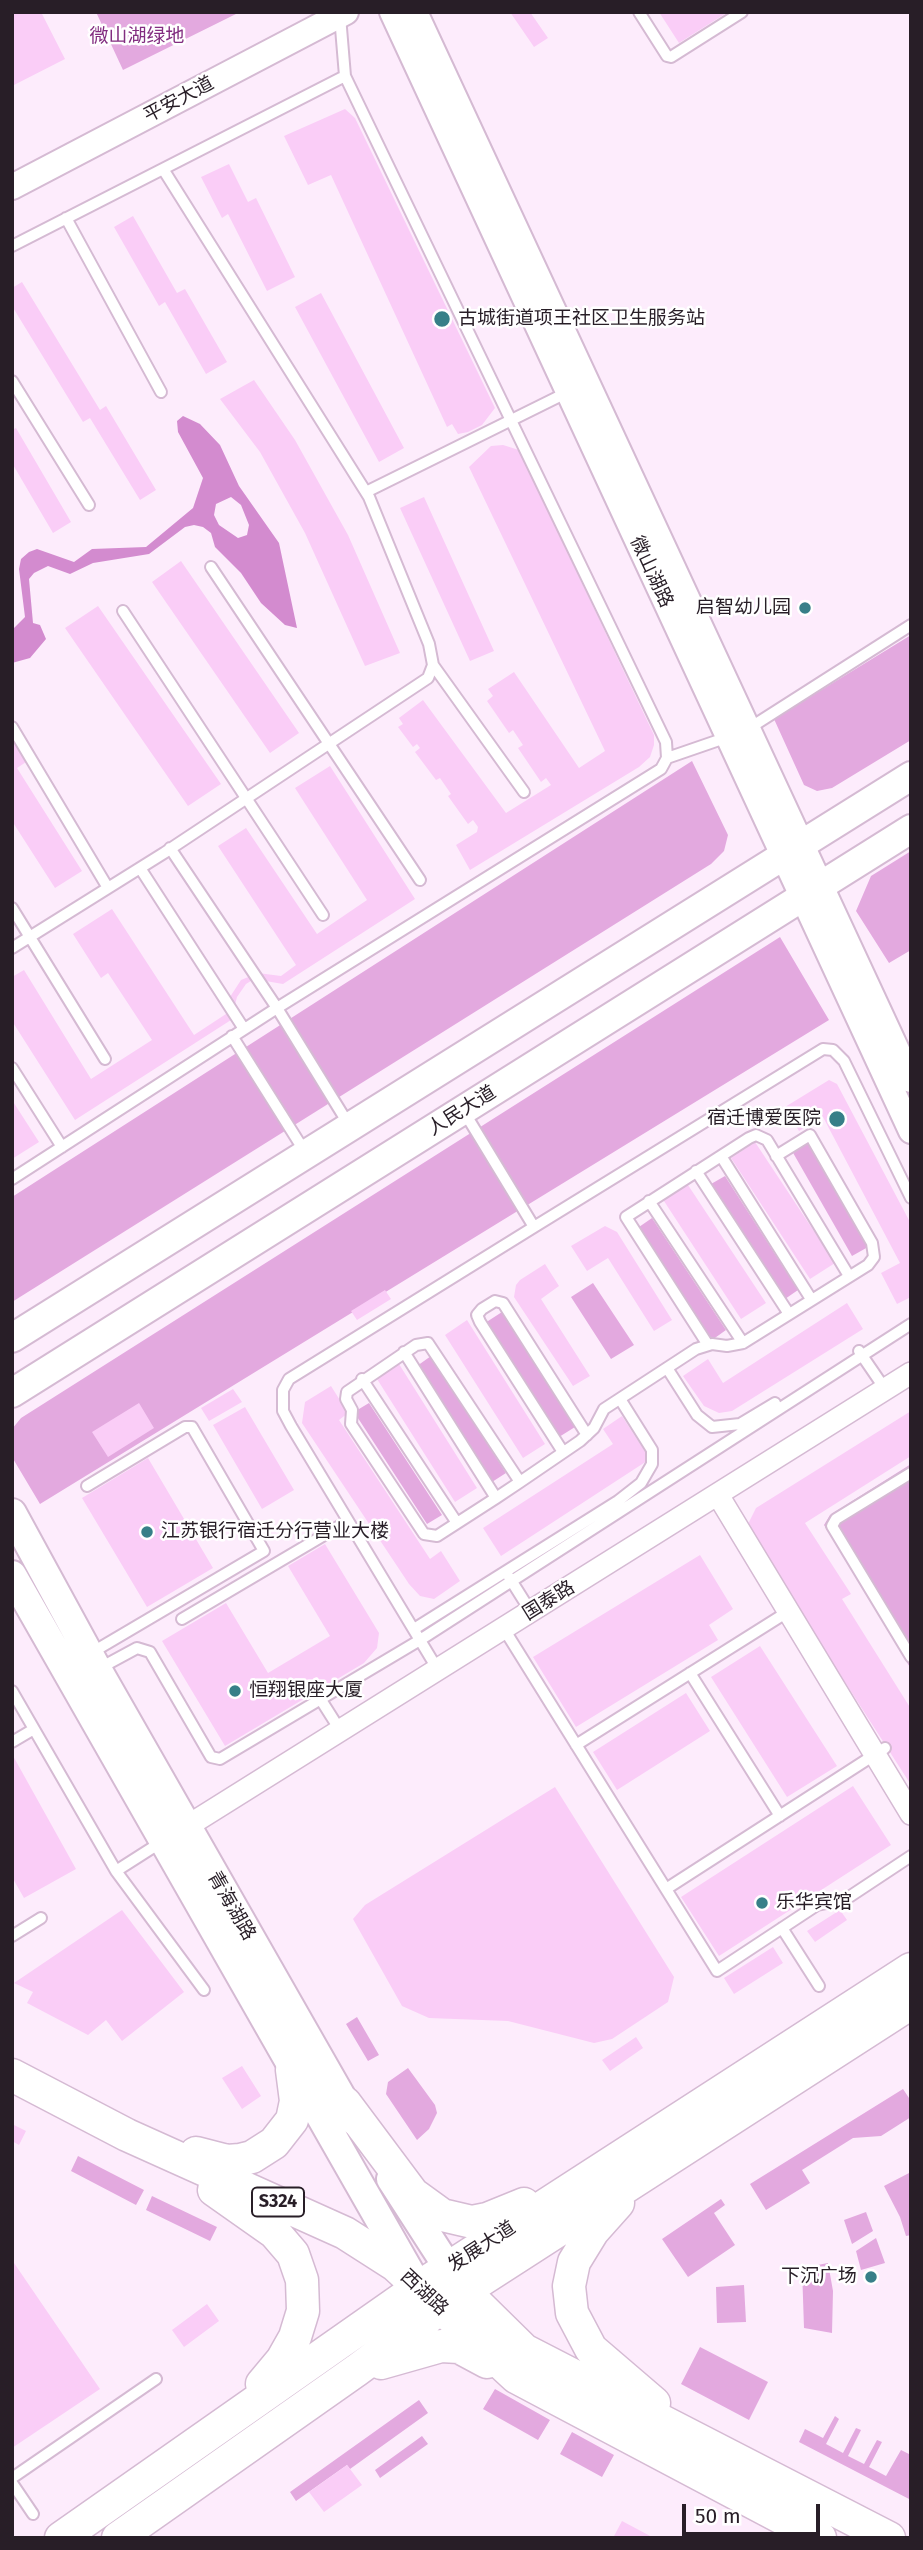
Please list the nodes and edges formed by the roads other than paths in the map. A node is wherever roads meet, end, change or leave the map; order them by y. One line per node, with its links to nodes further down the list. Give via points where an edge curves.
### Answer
1 (392, 12): 12 (street, 微山湖路)
2 (415, 12): 12 (street, 微山湖路)
3 (639, 12): 4 (lane, via 671,57)
4 (742, 12)
5 (343, 14): 6 (lane); 8 (street, 平安大道)
6 (345, 76): 7 (lane); 14 (lane)
7 (163, 169): 9 (lane); 15 (lane)
8 (12, 187)
9 (66, 218): 10 (lane); 13 (lane)
10 (12, 246)
11 (12, 382): 16 (lane)
12 (577, 387): 14 (lane); 22 (street, 微山湖路)
13 (161, 392)
14 (510, 418): 15 (lane); 24 (lane, via 666,742)
15 (366, 492): 20 (lane)
16 (89, 505)
17 (211, 567): 23 (lane)
18 (123, 611): 27 (lane)
19 (911, 625): 22 (lane)
20 (433, 665): 23 (lane, via 428,678); 26 (lane)
21 (12, 727): 33 (lane)
22 (737, 733): 24 (lane); 30 (street, 微山湖路)
23 (331, 742): 27 (lane); 32 (lane)
24 (667, 758): 39 (lane, via 661,769)
25 (911, 776): 30 (main road)
26 (524, 792)
27 (246, 798): 29 (lane); 36 (lane)
28 (911, 829): 34 (main road, 人民大道)
29 (170, 848): 31 (lane); 39 (lane)
30 (792, 851): 34 (street, 微山湖路); 46 (main road)
31 (139, 868): 33 (lane); 40 (lane)
32 (420, 880)
33 (108, 888): 37 (lane)
34 (810, 892): 44 (street, 微山湖路); 45 (main road, 人民大道); 47 (street, 微山湖路)
35 (12, 908): 37 (lane)
36 (323, 915)
37 (30, 937): 38 (lane); 42 (lane)
38 (12, 948)
39 (276, 1008): 40 (lane); 46 (lane)
40 (244, 1029): 41 (lane)
41 (232, 1036): 48 (lane); 49 (lane)
42 (106, 1059)
43 (12, 1068): 48 (lane)
44 (911, 1080)
45 (463, 1111): 56 (lane); 71 (main road, 人民大道)
46 (350, 1127): 49 (main road)
47 (911, 1131)
48 (62, 1147): 53 (lane)
49 (306, 1154): 62 (main road)
50 (721, 1156): 51 (lane, via 756,1136 767,1140); 52 (lane); 58 (lane)
51 (776, 1156): 57 (lane); 57 (lane, via 810,1135 872,1243 874,1257)
52 (696, 1171): 55 (lane); 59 (lane)
53 (12, 1179)
54 (911, 1198): 56 (lane, via 844,1061 839,1054 823,1049)
55 (649, 1201): 63 (lane); 64 (lane, via 628,1214 627,1221)
56 (534, 1227): 81 (lane, via 284,1384 283,1411)
57 (849, 1276): 58 (lane)
58 (811, 1299): 59 (lane)
59 (789, 1314): 63 (lane)
60 (911, 1318): 66 (lane)
61 (911, 1324): 66 (lane)
62 (12, 1338)
63 (743, 1343): 64 (lane)
64 (708, 1345): 67 (lane)
65 (404, 1352): 69 (lane); 76 (lane, via 420,1343 432,1345); 79 (lane)
66 (861, 1353): 67 (lane, via 729,1428 704,1422); 70 (lane); 84 (lane)
67 (667, 1368): 72 (lane)
68 (911, 1373): 70 (street, 国泰路)
69 (362, 1379): 82 (lane); 82 (lane, via 347,1392 350,1422 424,1534 437,1536)
70 (884, 1390): 78 (street, 国泰路)
71 (12, 1393)
72 (620, 1399): 73 (lane, via 604,1409); 84 (lane, via 652,1451 647,1474 632,1491)
73 (587, 1435): 74 (lane); 74 (lane, via 503,1303 495,1301 482,1308 477,1315 480,1322)
74 (563, 1452): 76 (lane)
75 (911, 1473): 91 (lane, via 836,1519 832,1526)
76 (520, 1482): 79 (lane)
77 (87, 1486): 92 (lane, via 192,1427 264,1551 108,1646)
78 (718, 1495): 85 (street); 86 (street, 国泰路)
79 (496, 1497): 82 (lane)
80 (12, 1513): 92 (main road, 青海湖路)
81 (348, 1521): 87 (lane); 88 (lane)
82 (457, 1523)
83 (12, 1575): 104 (main road, 青海湖路)
84 (509, 1576): 86 (lane); 88 (lane); 90 (lane)
85 (789, 1611): 94 (lane); 101 (street)
86 (531, 1612): 89 (street, 国泰路)
87 (182, 1619)
88 (414, 1629): 90 (lane)
89 (504, 1629): 93 (street, 国泰路); 100 (lane)
90 (420, 1640): 93 (lane); 96 (lane)
91 (911, 1657)
92 (93, 1662): 96 (lane, via 137,1648 150,1652 211,1757 217,1760); 104 (main road, 青海湖路)
93 (438, 1670): 98 (street, 国泰路)
94 (690, 1673): 100 (lane); 103 (lane)
95 (12, 1691): 97 (lane)
96 (321, 1700): 98 (lane)
97 (34, 1729): 99 (lane); 106 (lane)
98 (340, 1730): 104 (street, 国泰路)
99 (12, 1742)
100 (576, 1745): 107 (lane)
101 (880, 1751): 102 (street); 103 (lane)
102 (911, 1814)
103 (780, 1816): 107 (lane)
104 (174, 1834): 106 (lane); 115 (main road, 青海湖路); 117 (main road, 青海湖路)
105 (911, 1856): 109 (lane, via 846,1899 817,1905)
106 (116, 1871): 113 (lane)
107 (666, 1889): 109 (lane, via 717,1971)
108 (41, 1918): 110 (lane)
109 (782, 1928): 112 (lane)
110 (12, 1936)
111 (911, 1969): 119 (main road, 发展大道)
112 (819, 1986)
113 (204, 1990)
114 (911, 2003): 119 (main road, 发展大道)
115 (292, 2070): 118 (main road, via 296,2101 292,2120 274,2143 252,2157 227,2161); 120 (main road, 青海湖路)
116 (17, 2083): 118 (main road, 西湖路 / S324)
117 (345, 2103): 119 (main road, via 413,2194 442,2215 466,2222 487,2219); 120 (main road, 青海湖路)
118 (127, 2135): 120 (main road, 西湖路 / S324, via 345,2233); 125 (main road, via 275,2233 293,2254 302,2280 303,2311 282,2360)
119 (640, 2159): 120 (main road, 发展大道); 124 (main road, via 574,2262 569,2286 572,2314 609,2367)
120 (443, 2289): 121 (main road, 发展大道); 122 (main road, 西湖路); 124 (main road, 西湖路, via 523,2350); 125 (main road, 发展大道)
121 (357, 2370): 122 (main road, via 441,2346 459,2347); 125 (main road, 发展大道)
122 (516, 2377): 130 (main road, 西湖路)
123 (156, 2379): 126 (lane)
124 (723, 2452): 131 (main road, 西湖路)
125 (201, 2454): 128 (main road, 发展大道); 129 (main road, 发展大道)
126 (12, 2481): 127 (lane)
127 (33, 2514)
128 (61, 2538)
129 (118, 2538)
130 (820, 2538)
131 (889, 2538)

